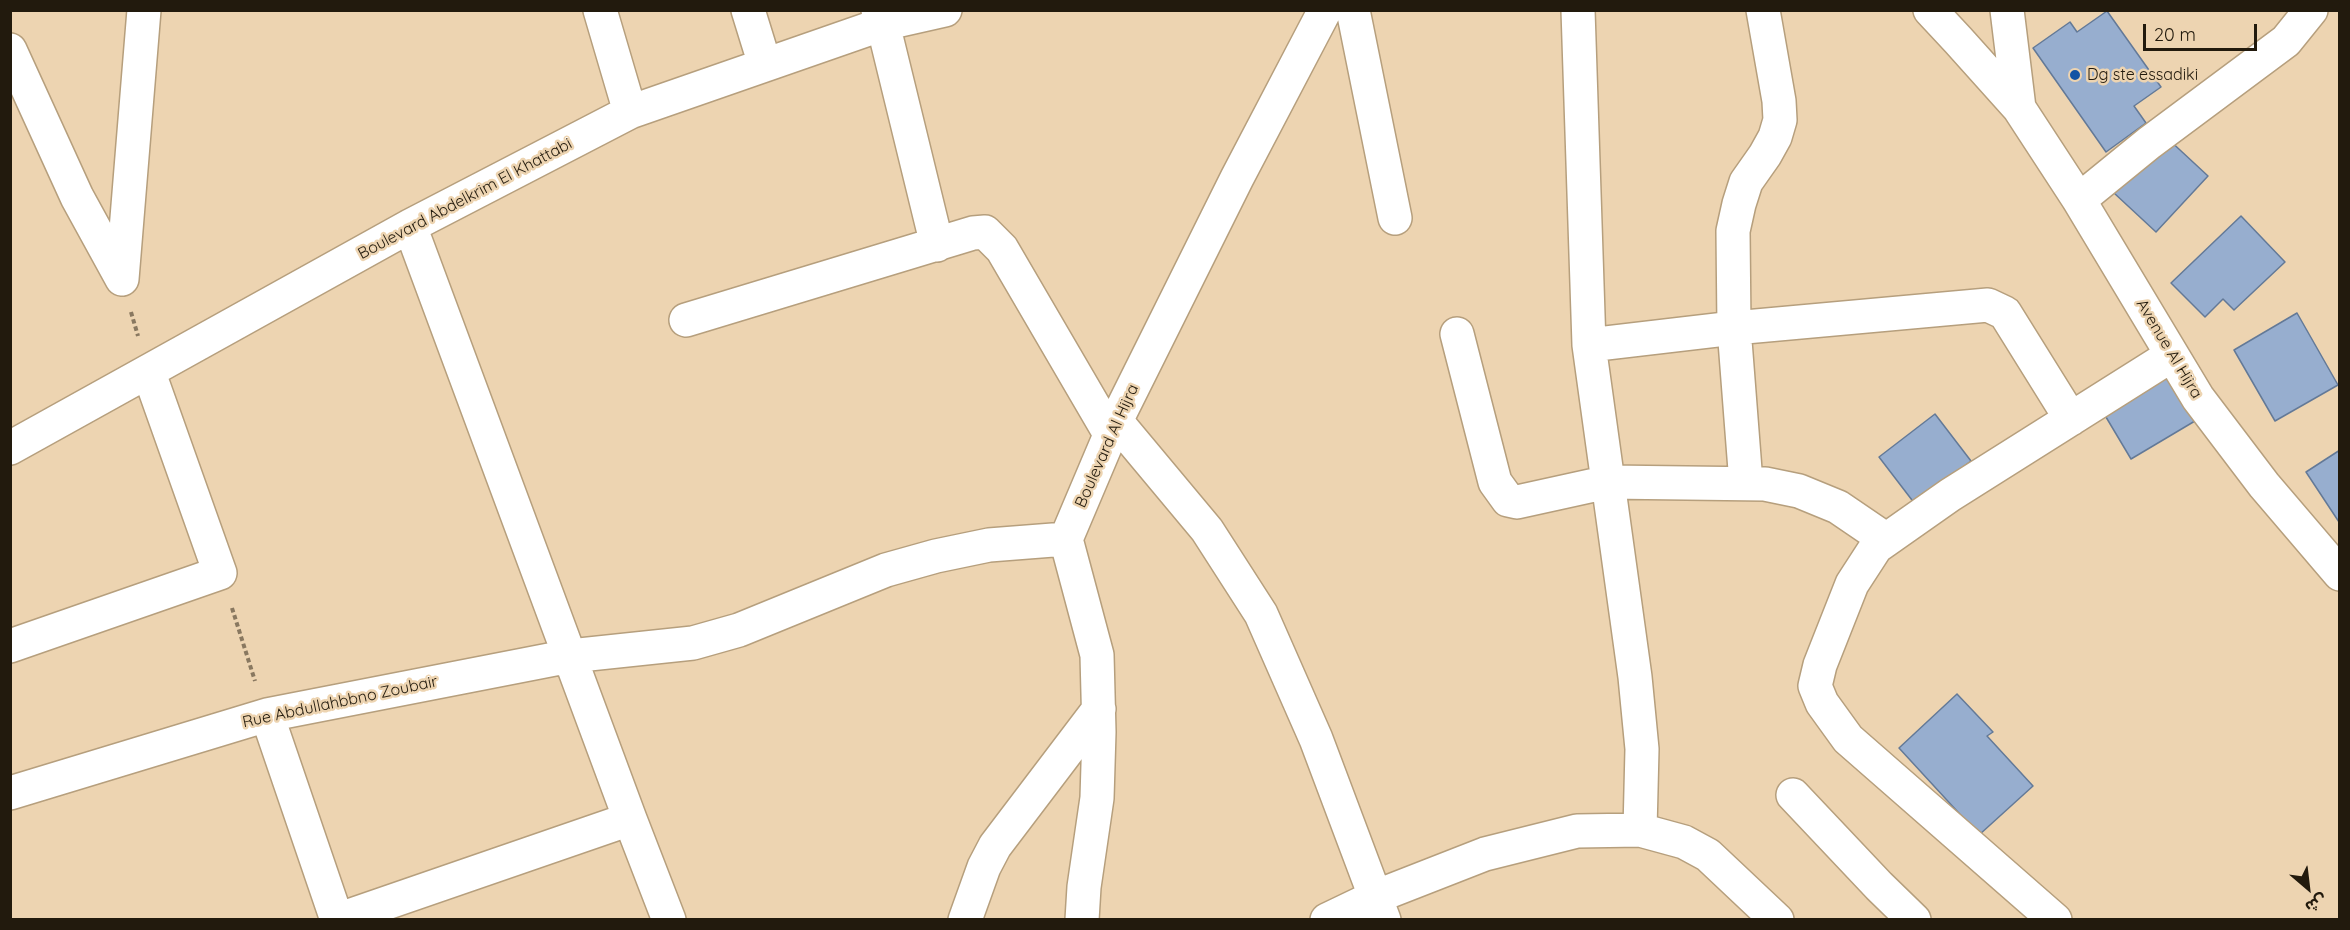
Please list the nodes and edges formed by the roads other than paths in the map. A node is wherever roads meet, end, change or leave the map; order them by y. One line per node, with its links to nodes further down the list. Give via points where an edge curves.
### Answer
1 (144, 10): 13 (street, via 122,279 77,197)
2 (600, 10): 16 (street)
3 (748, 10): 14 (street)
4 (945, 10): 12 (street, Boulevard Abdelkrim El Khattabi)
5 (1325, 10): 28 (street, Boulevard Al Hijra)
6 (1353, 10): 18 (street)
7 (1578, 10): 24 (street)
8 (1763, 10): 22 (street, via 1780,120 1775,137 1746,182 1733,231)
9 (1930, 10): 15 (street, Avenue Al Hijra)
10 (2007, 10): 15 (street, Avenue Al Hijra)
11 (2311, 10): 17 (street, via 2286,40)
12 (880, 17): 14 (street, Boulevard Abdelkrim El Khattabi); 20 (street)
13 (10, 50)
14 (765, 66): 16 (street, Boulevard Abdelkrim El Khattabi)
15 (2019, 108): 17 (street, Avenue Al Hijra)
16 (630, 112): 19 (street, Boulevard Abdelkrim El Khattabi)
17 (2079, 200): 25 (street, Avenue Al Hijra)
18 (1395, 218)
19 (410, 226): 26 (street, Boulevard Abdelkrim El Khattabi); 36 (street)
20 (937, 244): 21 (street); 28 (street, via 973,233 985,232 992,237)
21 (686, 320)
22 (1734, 328): 24 (street); 27 (street, via 1988,306 2005,313); 31 (street)
23 (1457, 334): 30 (street, via 1495,482 1508,500 1517,502)
24 (1589, 345): 30 (street)
25 (2172, 355): 27 (street); 34 (street, Avenue Al Hijra, via 2198,398 2244,459)
26 (148, 373): 29 (street, Boulevard Abdelkrim El Khattabi); 35 (street, via 220,573)
27 (2071, 419): 33 (street)
28 (1113, 428): 32 (street, Boulevard Al Hijra); 43 (street, via 1207,530 1262,614 1316,739)
29 (10, 448)
30 (1608, 482): 31 (street); 42 (street, via 1642,749)
31 (1746, 483): 33 (street, via 1799,490 1838,507)
32 (1066, 539): 36 (street, Rue Abdullahbbno Zoubair, via 989,545 896,567 739,630 693,643); 37 (street, via 1097,654)
33 (1885, 539): 51 (street, via 1869,555 1852,584 1820,665 1815,686 1822,703 1848,739)
34 (2340, 574)
35 (10, 646)
36 (570, 656): 38 (street, Rue Abdullahbbno Zoubair); 41 (street)
37 (1099, 709): 46 (street, via 995,846); 47 (street, via 1097,798)
38 (267, 715): 39 (street, Rue Abdullahbbno Zoubair); 44 (street)
39 (10, 793)
40 (1793, 795): 50 (street)
41 (630, 819): 44 (street); 45 (street)
42 (1640, 830): 43 (street, via 1577,831 1485,854); 49 (street, via 1684,842 1708,855)
43 (1379, 908): 48 (street)
44 (337, 920)
45 (669, 920)
46 (965, 920)
47 (1082, 920)
48 (1327, 920)
49 (1777, 920)
50 (1914, 920)
51 (2055, 920)

